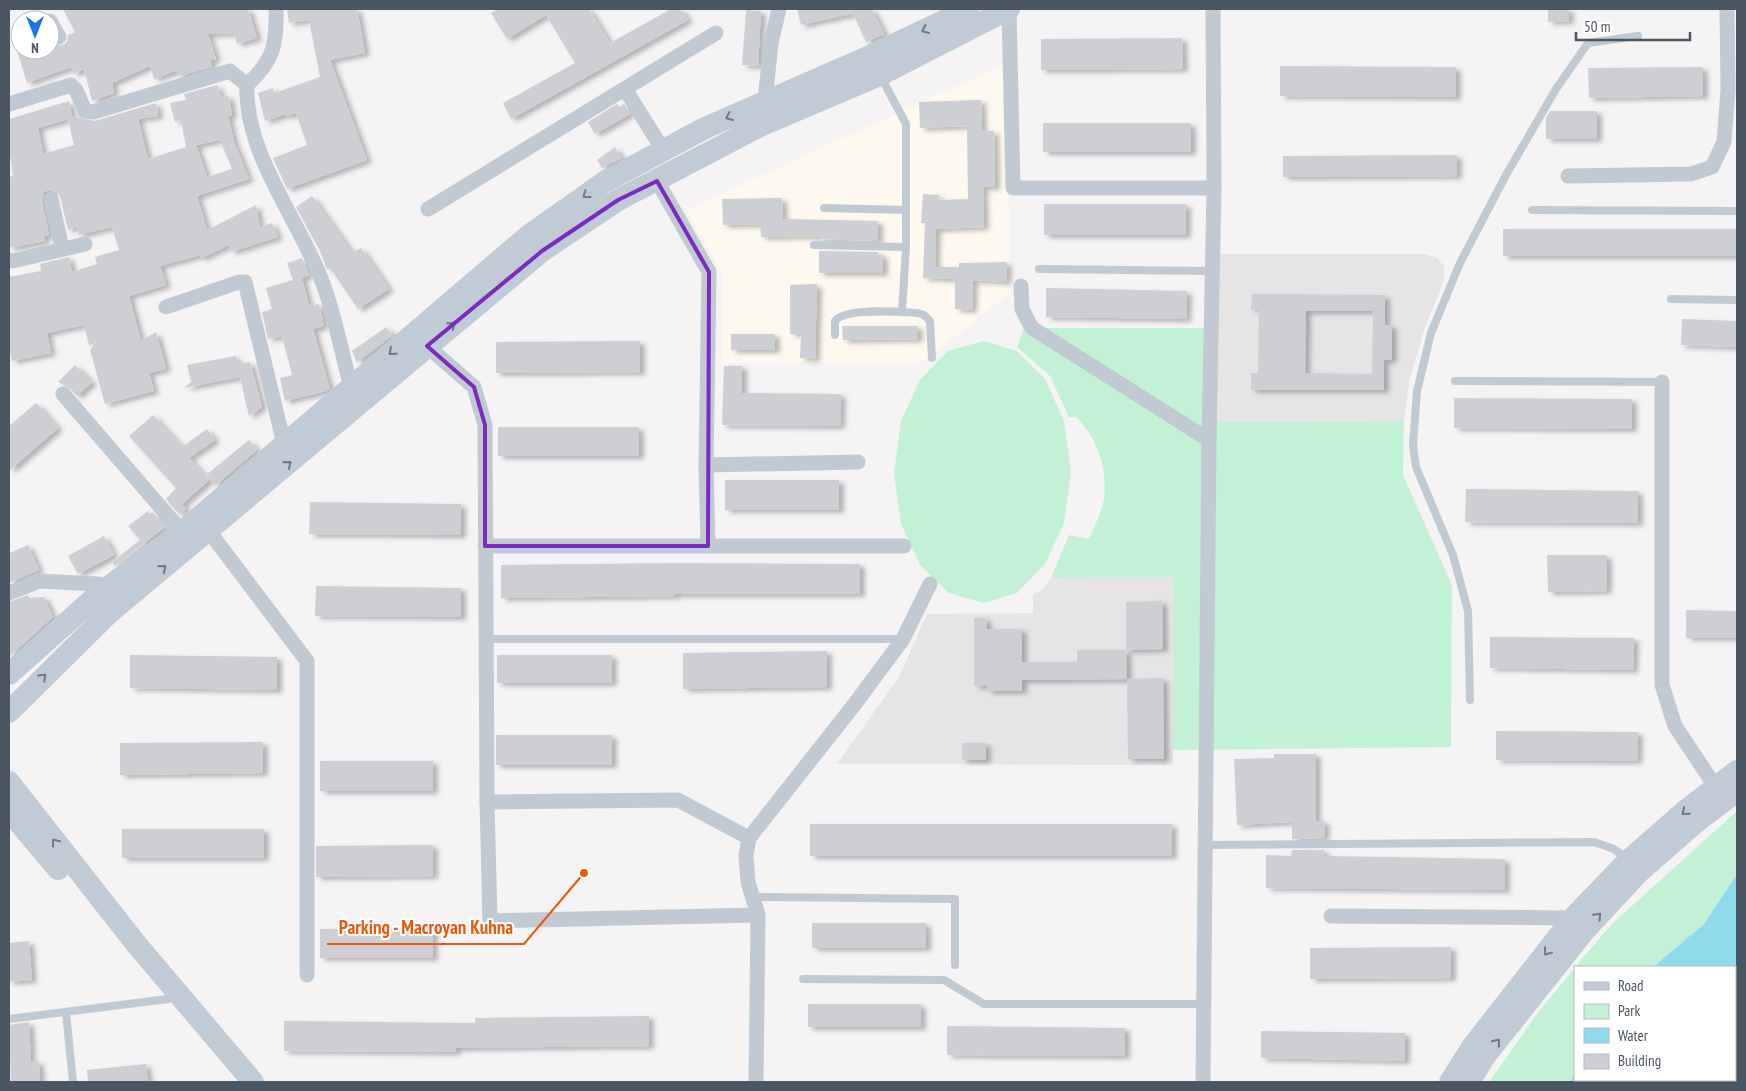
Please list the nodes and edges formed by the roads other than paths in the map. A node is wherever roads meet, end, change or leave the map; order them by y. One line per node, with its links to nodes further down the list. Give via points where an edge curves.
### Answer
1 (276, 9): 10 (street, via 277,38 263,70)
2 (779, 9): 13 (street, via 770,43)
3 (969, 9): 9 (main road, one-way to 9)
4 (1009, 9): 9 (main road); 18 (street, via 1013,188)
5 (1213, 9): 18 (street)
6 (1727, 9): 12 (street)
7 (716, 33): 11 (street)
8 (1638, 36): 59 (lane, via 1588,43 1556,89 1460,263 1429,341 1417,391 1413,445 1416,468 1453,555 1468,611)
9 (875, 65): 13 (main road); 17 (main road); 22 (lane, via 906,124)
10 (247, 85): 14 (street, via 230,71 93,112 86,111 71,85); 43 (street, via 246,101 258,148 320,277)
11 (625, 89): 15 (street, via 660,145); 21 (street)
12 (1732, 90): 16 (street, via 1724,142 1712,167 1691,174)
13 (765, 101): 15 (main road, one-way to 15)
14 (9, 104)
15 (657, 154): 43 (main road, one-way to 43, via 606,181 528,236)
16 (1568, 176)
17 (657, 181): 38 (main road, one-way to 17, via 542,251 618,200); 47 (street, via 709,272)
18 (1214, 188): 31 (street)
19 (51, 199): 28 (street)
20 (824, 208): 22 (lane)
21 (428, 209)
22 (906, 210): 27 (lane)
23 (1532, 210): 24 (lane)
24 (1737, 211)
25 (85, 244): 28 (street)
26 (814, 245): 27 (lane)
27 (906, 246): 36 (lane)
28 (62, 248): 29 (street)
29 (9, 260)
30 (1039, 269): 31 (lane)
31 (1212, 271): 44 (street)
32 (1021, 286): 44 (street, via 1022,309 1032,328)
33 (1671, 299): 34 (lane)
34 (1737, 300)
35 (166, 307): 45 (street, via 245,282)
36 (902, 312): 37 (lane, via 840,316 835,321); 39 (lane, via 924,315 930,321)
37 (835, 335)
38 (427, 346): 43 (main road); 50 (street, via 474,387 485,426)
39 (932, 358)
40 (1455, 381): 41 (lane)
41 (1662, 382): 63 (street, via 1662,685 1675,726)
42 (63, 394): 49 (street)
43 (357, 394): 45 (main road); 48 (main road, one-way to 43)
44 (1208, 440): 67 (street)
45 (284, 444): 49 (main road)
46 (858, 462): 47 (street)
47 (706, 465): 51 (street)
48 (208, 530): 60 (main road, one-way to 48, via 109,613); 74 (street, via 307,661)
49 (182, 532): 55 (main road)
50 (485, 546): 51 (street); 56 (street)
51 (708, 546): 52 (street)
52 (904, 546)
53 (930, 584): 57 (street)
54 (9, 593): 55 (street, via 39,582 70,581 98,584)
55 (100, 593): 58 (main road)
56 (486, 639): 57 (lane); 64 (street)
57 (903, 639): 66 (street)
58 (9, 674)
59 (1470, 700)
60 (9, 712)
61 (1737, 771): 63 (main road)
62 (9, 782): 82 (main road, one-way to 62, via 137,945)
63 (1726, 793): 68 (main road, one-way to 68, via 1685,811); 86 (main road, one-way to 63, via 1585,930 1639,872)
64 (487, 802): 66 (street, via 678,800); 70 (street, via 490,921)
65 (9, 810): 76 (main road)
66 (749, 838): 69 (street, via 746,856)
67 (1204, 845): 68 (lane, via 1594,842 1614,848); 77 (street)
68 (1628, 861): 72 (main road)
69 (753, 897): 70 (street); 73 (lane, via 955,899)
70 (758, 915): 83 (street)
71 (1331, 916): 72 (street)
72 (1573, 918): 85 (main road, one-way to 85, via 1472,1047)
73 (955, 964)
74 (307, 975)
75 (803, 979): 77 (lane, via 944,980 984,1004)
76 (168, 999): 78 (lane); 81 (main road)
77 (1203, 1004): 84 (street)
78 (66, 1013): 79 (lane); 80 (lane)
79 (9, 1019)
80 (73, 1082)
81 (238, 1082)
82 (253, 1082)
83 (756, 1082)
84 (1203, 1082)
85 (1450, 1082)
86 (1468, 1082)

